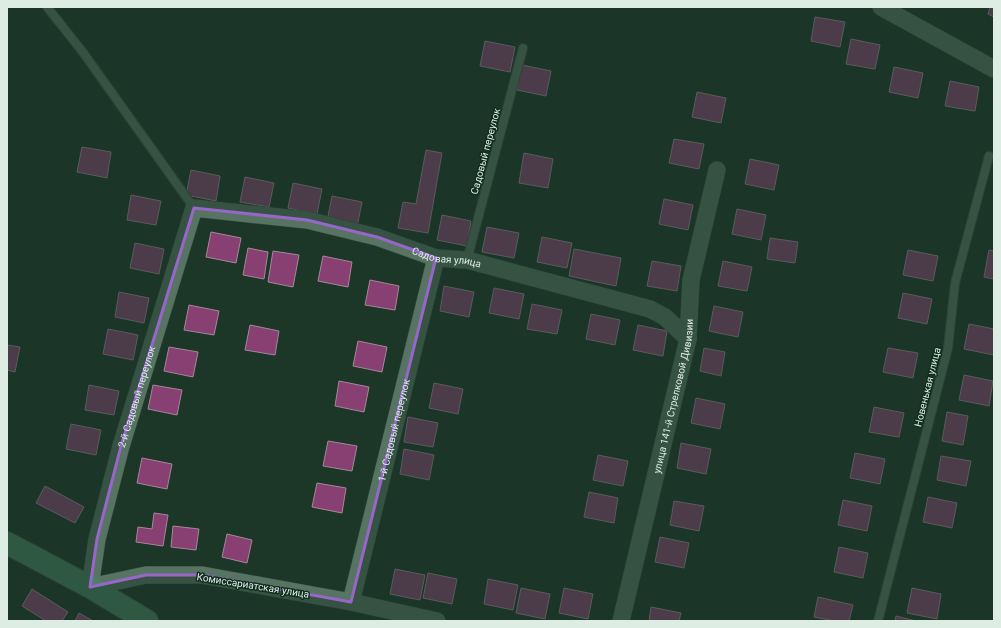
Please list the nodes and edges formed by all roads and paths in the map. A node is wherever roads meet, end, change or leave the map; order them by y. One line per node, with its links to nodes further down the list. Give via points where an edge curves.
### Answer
1 (47, 7): 7 (lane, via 82,51)
2 (881, 7): 4 (street)
3 (523, 48): 9 (lane, Садовый переулок)
4 (994, 70)
5 (989, 156): 17 (lane, Новенькая улица, via 955,283 948,348)
6 (718, 170): 10 (street, улица 141-й Стрелковой Дивизии, via 691,280)
7 (194, 208): 8 (street, Садовая улица, via 307,220 377,238); 12 (street, 2-й Садовый переулок, via 121,446 97,539)
8 (436, 258): 9 (street, Садовая улица); 13 (street, 1-й Садовый переулок)
9 (467, 260): 10 (street, Садовая улица, via 650,309 665,317)
10 (688, 339): 16 (street, улица 141-й Стрелковой Дивизии)
11 (7, 543): 12 (main road)
12 (90, 587): 13 (street, Комиссариатская улица, via 146,575 202,575); 14 (main road)
13 (351, 602): 15 (street, Комиссариатская улица)
14 (147, 621)
15 (437, 621)
16 (621, 621)
17 (878, 621)

